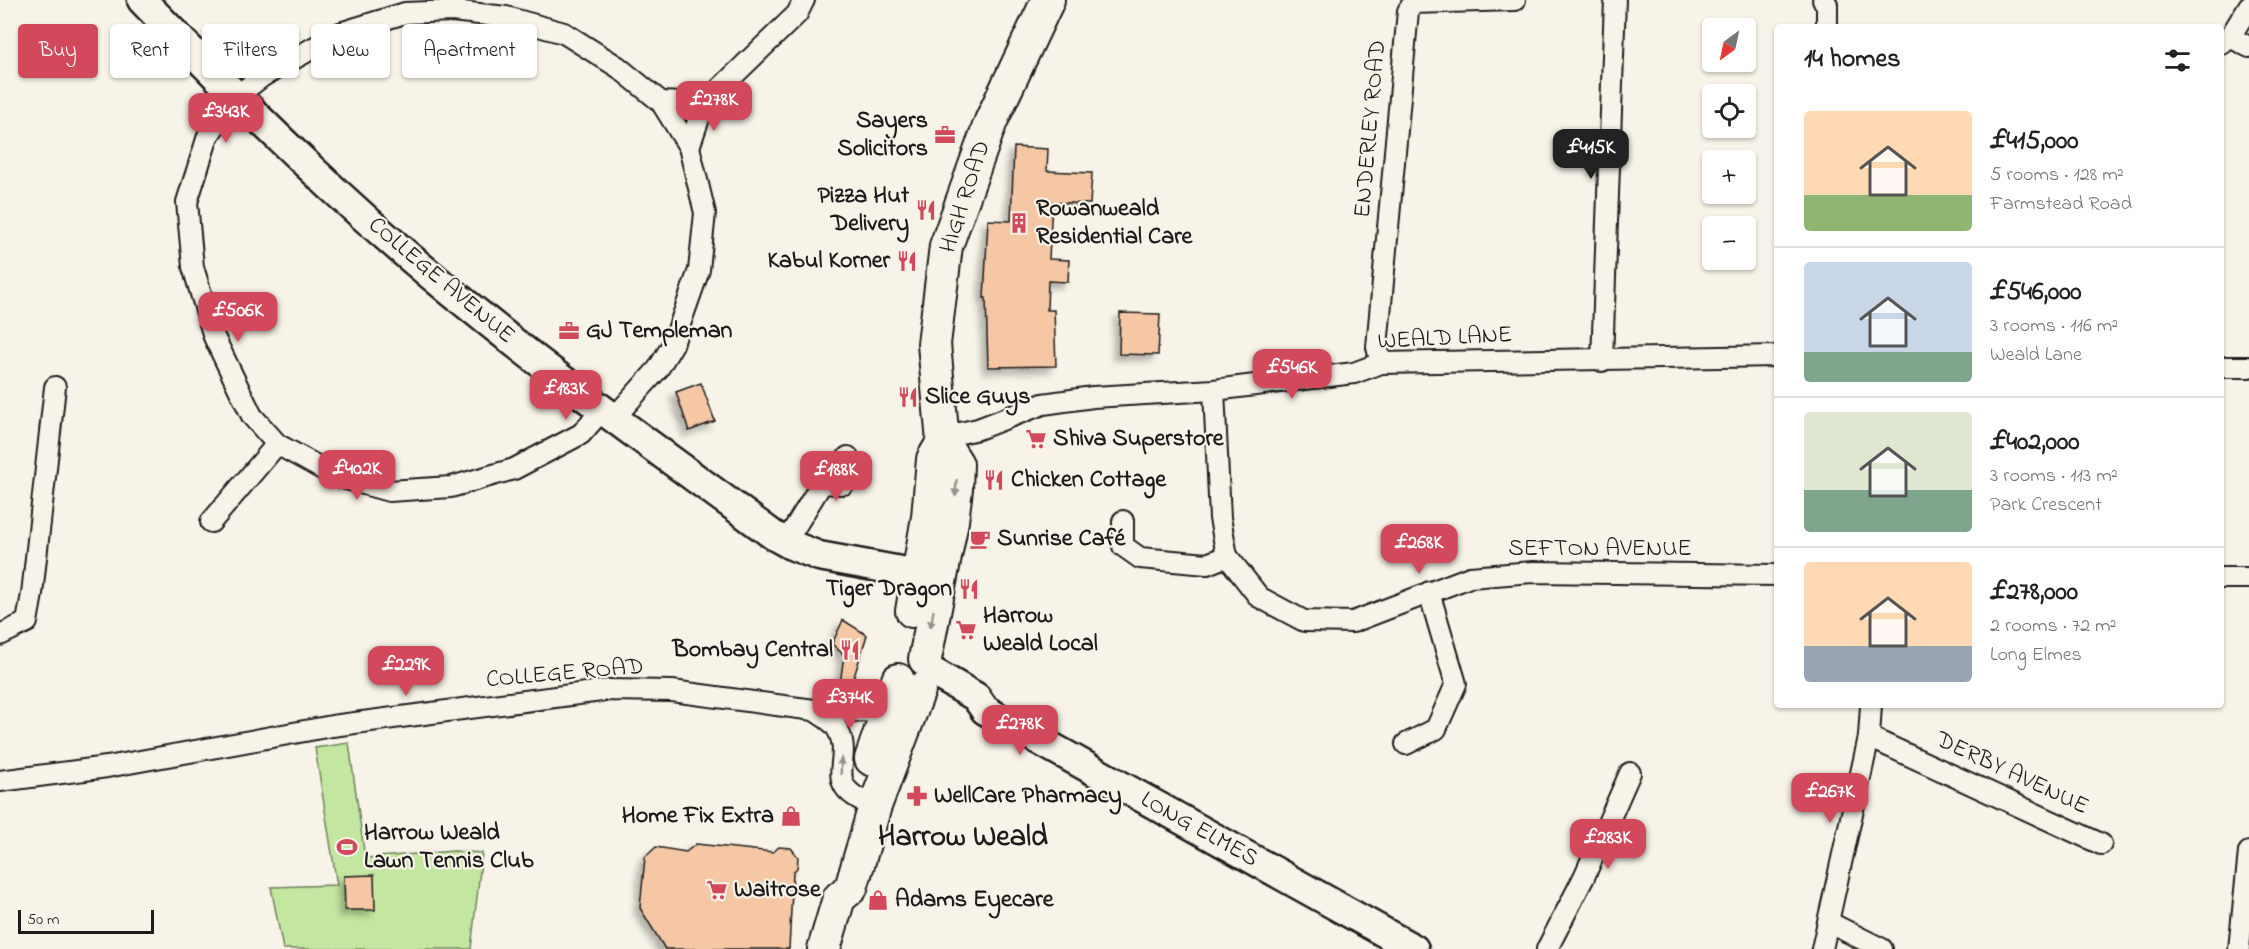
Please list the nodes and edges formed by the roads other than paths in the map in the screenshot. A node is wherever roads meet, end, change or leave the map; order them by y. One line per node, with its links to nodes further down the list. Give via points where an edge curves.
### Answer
1 (142, 0): 12 (street, COLLEGE AVENUE)
2 (804, 0): 14 (street, via 797,14)
3 (1048, 0): 24 (main road, HIGH ROAD, via 991,121 946,246 934,344)
4 (1515, 0): 7 (street, ENDERLEY ROAD)
5 (1615, 0): 17 (street)
6 (1823, 0): 9 (street, via 1827,4)
7 (1410, 2): 18 (street, ENDERLEY ROAD, via 1377,347)
8 (2249, 6): 10 (street)
9 (1827, 24)
10 (2226, 40): 11 (street)
11 (2249, 47)
12 (235, 97): 13 (street, via 263,76 340,33 405,13 452,11 506,17 564,33 618,67); 23 (street, COLLEGE AVENUE, via 321,179 456,296); 25 (street, via 208,136 187,202 193,267 214,337 252,416)
13 (661, 102): 14 (street); 15 (street)
14 (704, 104): 15 (street)
15 (689, 147): 23 (street, via 705,213 699,270 673,344 658,369)
16 (1774, 356): 17 (street, WEALD LANE)
17 (1602, 361): 18 (street, WEALD LANE)
18 (1381, 363): 22 (street, WEALD LANE, via 1354,373)
19 (2224, 367): 20 (street)
20 (2249, 367)
21 (54, 387): 36 (street, via 27,622)
22 (1214, 390): 24 (street, WEALD LANE, via 1043,404); 30 (street, SEFTON AVENUE, via 1220,518)
23 (608, 414): 25 (street, via 581,434 514,469 451,487 389,490 335,476); 29 (street, COLLEGE AVENUE)
24 (943, 439): 32 (main road, HIGH ROAD, via 957,464 952,521)
25 (277, 444): 28 (street)
26 (848, 457): 29 (street, via 844,484 822,483)
27 (1123, 521): 30 (street, via 1123,546 1140,558 1208,564)
28 (211, 522)
29 (786, 542): 32 (street, COLLEGE AVENUE, via 819,556)
30 (1227, 556): 35 (street, SEFTON AVENUE, via 1258,597 1304,621 1353,622)
31 (1774, 575): 35 (street, SEFTON AVENUE, via 1533,572 1470,578)
32 (928, 577): 37 (main road, HIGH ROAD)
33 (2224, 578): 34 (street)
34 (2249, 578)
35 (1429, 592): 42 (street, via 1456,684 1436,729)
36 (0, 635)
37 (917, 674): 40 (main road, HIGH ROAD); 45 (main road, HIGH ROAD); 50 (street, LONG ELMES, via 976,697 985,710)
38 (1871, 708): 41 (street)
39 (814, 710): 40 (street, COLLEGE ROAD); 44 (street, COLLEGE ROAD, via 672,691 609,690 332,726 107,767); 45 (street, one-way to 39, via 848,792 841,780 842,739 835,725)
40 (887, 712): 45 (main road, HIGH ROAD)
41 (1869, 737): 46 (street, DERBY AVENUE); 48 (street)
42 (1406, 744)
43 (1630, 772): 51 (street)
44 (0, 781)
45 (867, 803): 49 (main road, HIGH ROAD, via 835,884 839,898)
46 (2102, 843)
47 (2249, 852): 54 (street)
48 (1828, 922): 52 (street); 53 (street)
49 (824, 949)
50 (1414, 949)
51 (1547, 949)
52 (1822, 949)
53 (1882, 949)
54 (2239, 949)

